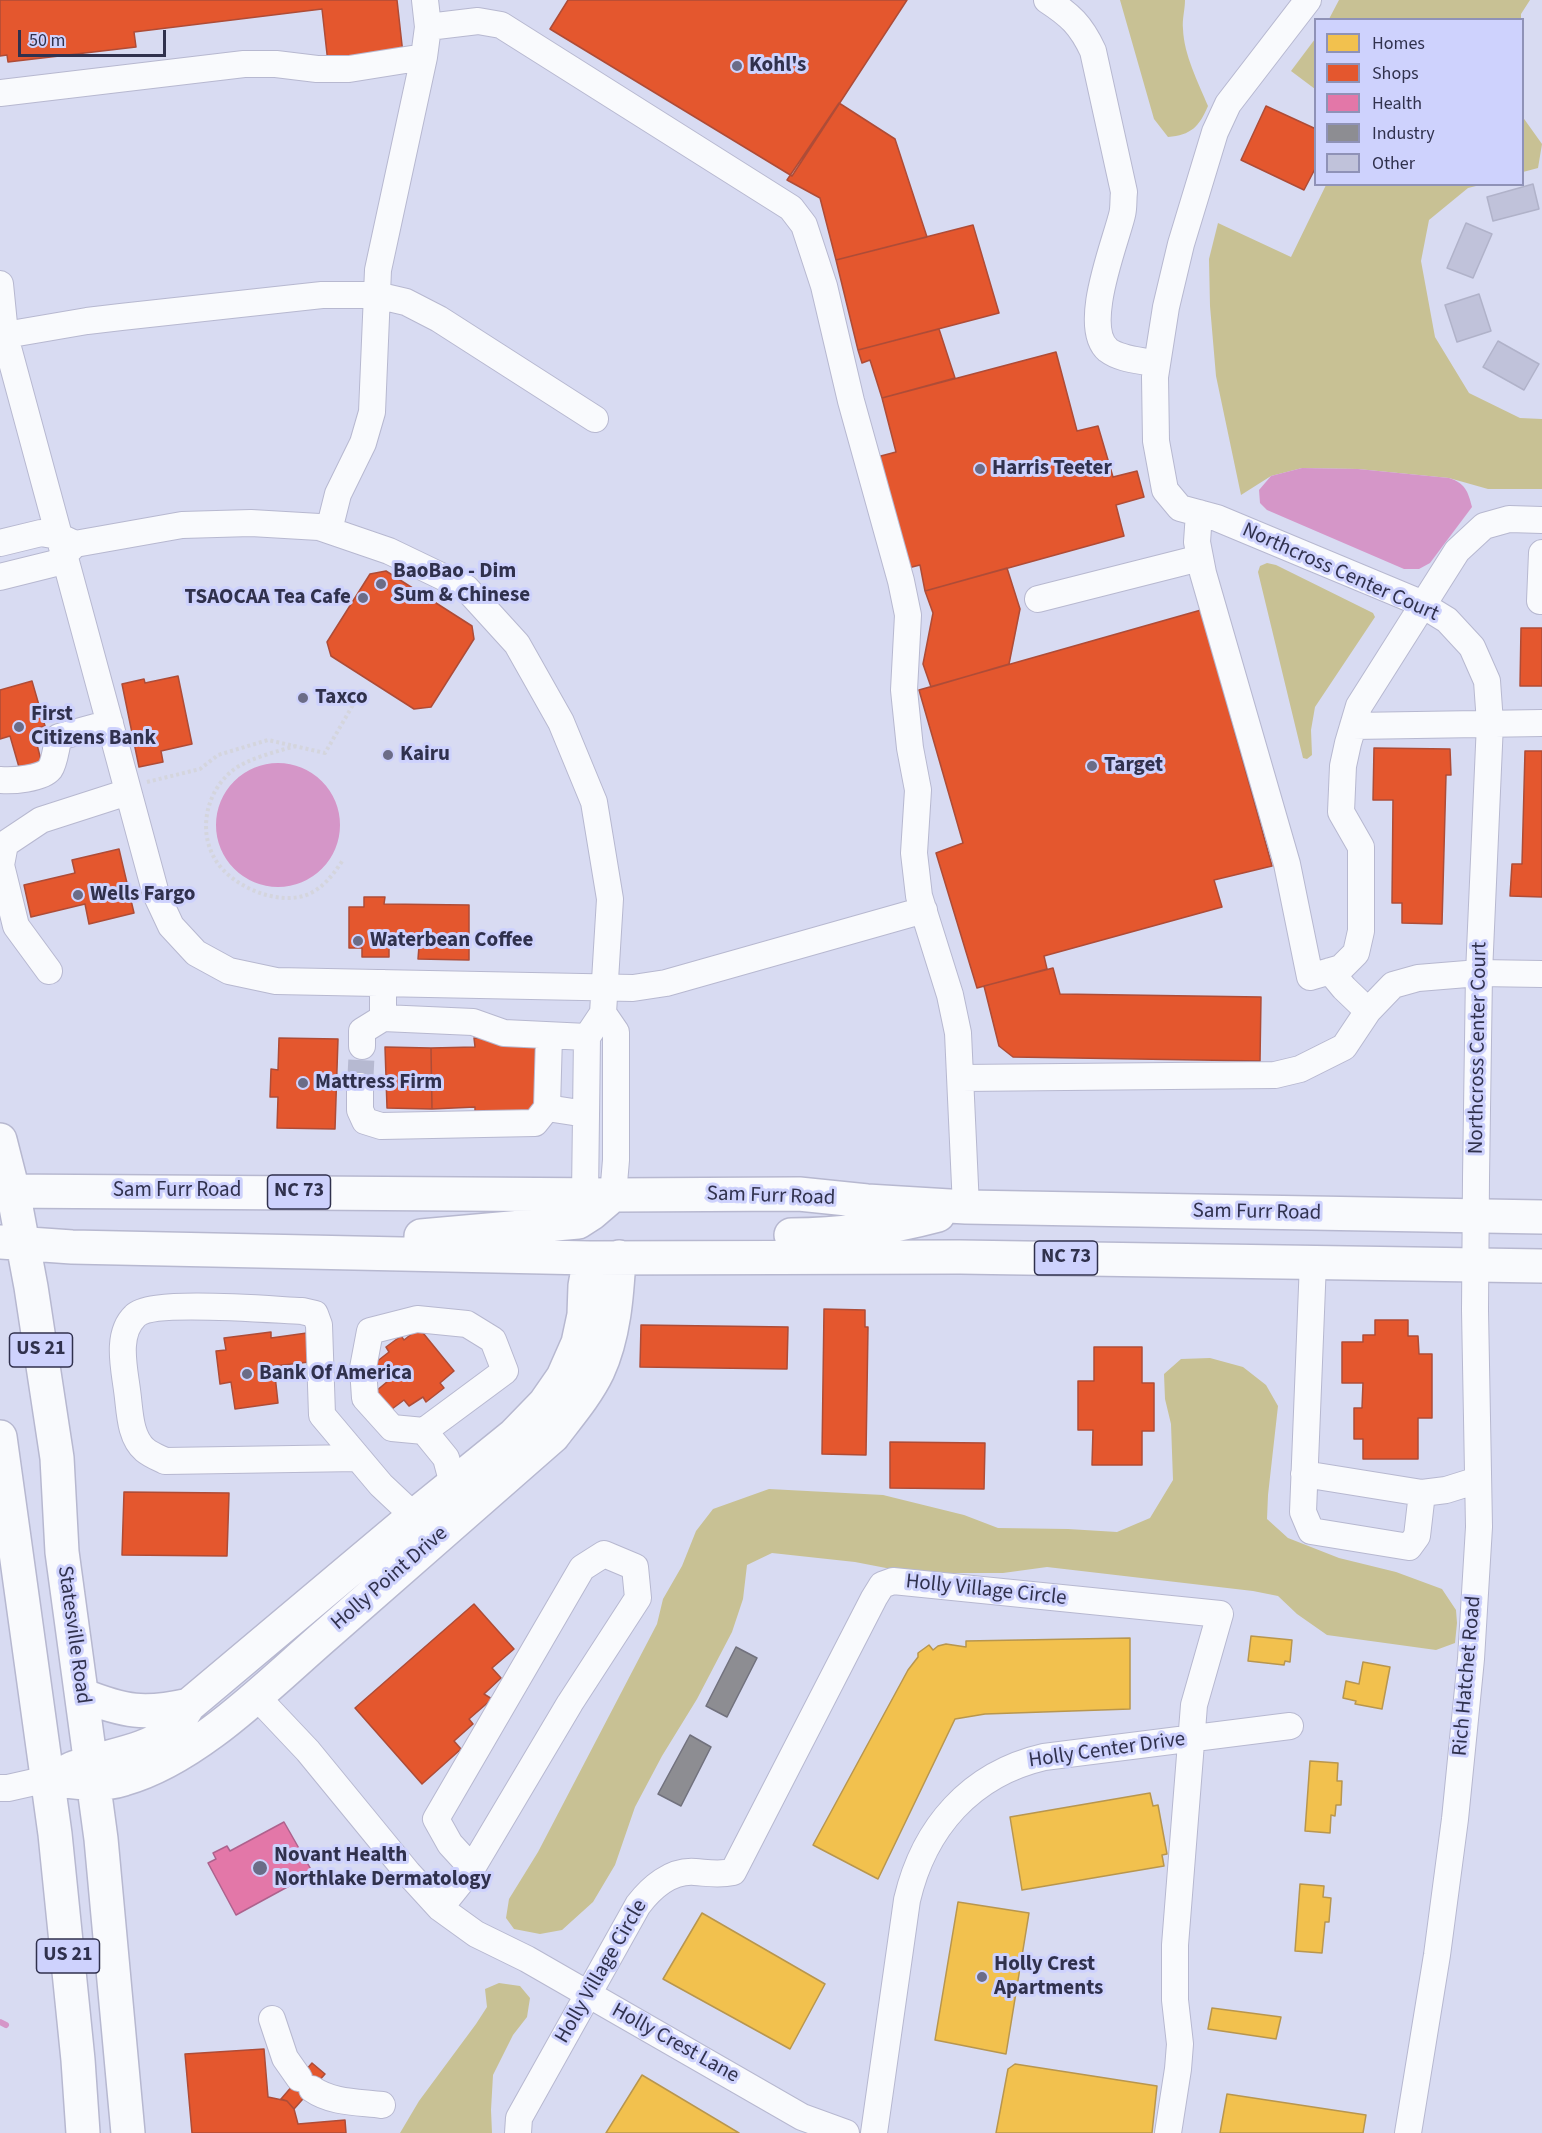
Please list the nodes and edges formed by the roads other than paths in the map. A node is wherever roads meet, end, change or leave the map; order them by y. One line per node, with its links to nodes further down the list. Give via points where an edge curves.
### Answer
1 (425, 0): 4 (street)
2 (1047, 0): 10 (street, via 1083,30 1093,51 1124,192 1122,213 1100,291 1099,334 1106,348 1116,355)
3 (1308, 0): 10 (street, Northcross Center Court, via 1228,104 1215,132 1181,244)
4 (428, 27): 5 (street); 29 (street, via 478,21 501,25 791,208 804,225 824,286 850,401 908,615 904,690 918,790 914,853)
5 (424, 57): 6 (street, via 349,69 244,64); 8 (street)
6 (0, 93)
7 (0, 284): 9 (street)
8 (376, 295): 9 (street, via 322,296); 11 (street, via 406,302 439,319); 14 (street, via 372,412 363,443 338,494)
9 (2, 330): 16 (street)
10 (1158, 364): 12 (street, Northcross Center Court, via 1156,441 1165,490 1180,508)
11 (595, 418)
12 (1199, 513): 18 (street); 22 (street, Northcross Center Court)
13 (1542, 520): 22 (street, via 1509,519 1484,526 1457,551)
14 (329, 530): 16 (street, via 251,523 182,525); 36 (street, via 389,551 466,588 521,649 561,722 594,801 610,899)
15 (0, 543): 16 (street, via 41,533)
16 (66, 545): 19 (street, via 56,563); 23 (street)
17 (1542, 553): 21 (street)
18 (1200, 558): 20 (street); 31 (street, via 1287,864 1310,977)
19 (0, 577)
20 (1038, 599)
21 (1542, 601)
22 (1423, 606): 24 (street, Northcross Center Court, via 1447,620 1472,647 1487,681); 26 (street, via 1359,706)
23 (110, 723): 27 (street, via 59,737 50,768 42,775); 28 (street)
24 (1490, 723): 25 (street); 26 (street); 32 (street, Northcross Center Court)
25 (1542, 723)
26 (1353, 726): 31 (street, via 1343,766 1341,812 1360,847 1361,931 1356,953 1341,968)
27 (0, 780)
28 (128, 789): 30 (street, via 41,820 5,844 1,865 16,926); 34 (street, via 156,894 171,926 196,953 229,971 276,981)
29 (924, 910): 36 (street, via 666,983); 44 (street, via 950,995)
30 (49, 971)
31 (1330, 971): 37 (street)
32 (1479, 972): 33 (street); 37 (street, via 1419,978 1393,985); 52 (street, Northcross Center Court)
33 (1542, 974)
34 (384, 983): 35 (street); 39 (street)
35 (472, 984): 36 (street); 40 (street)
36 (604, 987): 38 (street)
37 (1368, 1011): 44 (street, via 1344,1047 1300,1069 1275,1075)
38 (603, 1013): 42 (street); 50 (street, via 616,1032 616,1160)
39 (383, 1018): 40 (street); 43 (street, via 362,1031)
40 (473, 1022): 41 (street, via 504,1034)
41 (549, 1036): 42 (street); 46 (street)
42 (587, 1037): 47 (street)
43 (362, 1046)
44 (961, 1078): 51 (street)
45 (360, 1086): 46 (street, via 360,1110 365,1121 381,1126 536,1123)
46 (547, 1108): 47 (street)
47 (586, 1114): 50 (street)
48 (0, 1140): 49 (main road, Statesville Road / US 21)
49 (7, 1191): 50 (main road, Sam Furr Road / NC 73); 54 (main road, Statesville Road / US 21)
50 (599, 1195): 51 (main road, Sam Furr Road / NC 73, via 799,1194); 55 (main road, via 592,1214 578,1222)
51 (966, 1207): 52 (main road, Sam Furr Road / NC 73); 56 (main road, via 896,1226 825,1235 638,1237 623,1241)
52 (1476, 1216): 53 (main road, Sam Furr Road / NC 73); 58 (street, Rich Hatchet Road)
53 (1542, 1217)
54 (11, 1243): 55 (main road, NC 73); 68 (main road, Statesville Road / US 21, via 57,1458 62,1552)
55 (248, 1249): 56 (main road, NC 73)
56 (604, 1258): 57 (main road, NC 73, via 960,1257); 65 (main road, Holly Point Drive, via 585,1286 578,1343 563,1377 545,1403 514,1435); 69 (main road, Holly Point Drive, via 615,1306 598,1371 553,1436)
57 (1313, 1262): 58 (main road, NC 73); 63 (street)
58 (1476, 1264): 59 (main road, NC 73); 64 (street, Rich Hatchet Road)
59 (1542, 1266)
60 (424, 1431): 60 (street, via 392,1428 365,1398 363,1368 370,1331 417,1319 467,1324 493,1340 505,1371); 65 (street, via 446,1458)
61 (0, 1437): 74 (main road, Statesville Road / US 21)
62 (358, 1458): 62 (street, via 322,1415 320,1325 315,1314 171,1307 136,1314 128,1326 122,1352 134,1435 145,1450 165,1461); 67 (street)
63 (1304, 1474): 66 (street); 66 (street, via 1303,1512 1311,1531 1409,1547 1417,1536)
64 (1478, 1480): 66 (street); 87 (street, Rich Hatchet Road, via 1471,1659 1455,1819)
65 (453, 1484): 67 (main road, Holly Point Drive)
66 (1422, 1493)
67 (414, 1516): 69 (main road, via 326,1612 265,1667 252,1687); 70 (main road, Holly Point Drive)
68 (82, 1695): 70 (main road, via 126,1710 164,1711); 73 (main road, Statesville Road / US 21)
69 (256, 1696): 73 (main road, Holly Point Drive, via 190,1748 159,1766 123,1780); 77 (street, Holly Crest Lane, via 308,1751)
70 (189, 1705): 73 (main road, Holly Point Drive, via 172,1731)
71 (1290, 1726): 72 (street, Holly Center Drive)
72 (1192, 1739): 78 (street, Holly Village Circle, via 1194,1705 1220,1614 893,1581 882,1585 733,1872 722,1875 692,1871 657,1884 638,1905); 85 (street, Holly Center Drive, via 1026,1761 989,1778 948,1814 928,1843 909,1889); 86 (street, Holly Village Circle, via 1176,1936 1179,2070)
73 (91, 1773): 74 (main road, Holly Point Drive); 82 (main road, Statesville Road / US 21)
74 (48, 1779): 75 (street, Holly Point Drive); 81 (main road, Statesville Road / US 21)
75 (0, 1788)
76 (472, 1868): 76 (street, via 638,1598 634,1567 604,1554 582,1568 449,1795 436,1820 450,1844); 77 (street)
77 (440, 1908): 78 (street, Holly Crest Lane, via 476,1934)
78 (588, 1995): 83 (street, Holly Village Circle, via 519,2118); 84 (street, Holly Crest Lane, via 802,2116)
79 (272, 2019): 80 (street, via 285,2058 305,2084 322,2096)
80 (382, 2105)
81 (83, 2133)
82 (128, 2133)
83 (518, 2133)
84 (846, 2133)
85 (874, 2133)
86 (1168, 2133)
87 (1408, 2133)

